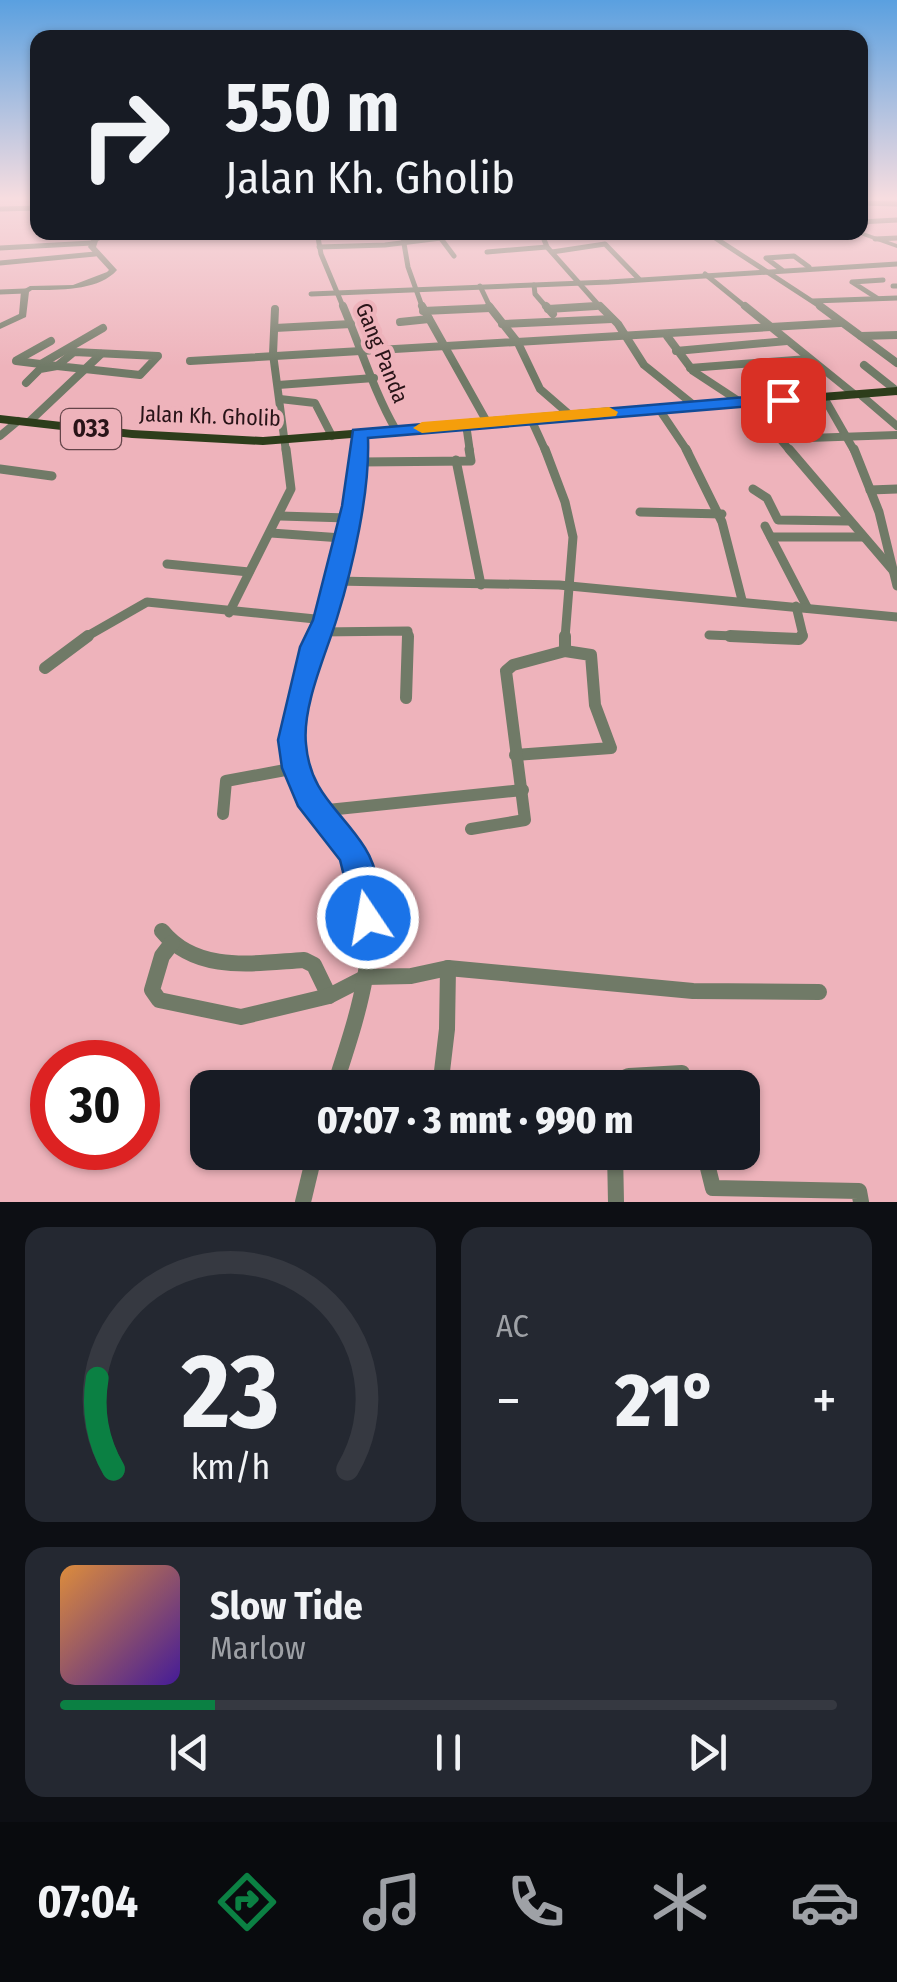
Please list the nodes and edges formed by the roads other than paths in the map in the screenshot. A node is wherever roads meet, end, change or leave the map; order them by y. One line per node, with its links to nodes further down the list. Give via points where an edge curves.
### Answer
1 (95, 254): 7 (street); 22 (street, via 113,270 99,281)
2 (321, 254): 23 (street, Gang Panda)
3 (405, 254): 20 (street)
4 (553, 254): 16 (street)
5 (615, 254): 14 (street)
6 (741, 254): 11 (street)
7 (0, 263)
8 (897, 264): 9 (street)
9 (864, 266): 10 (street); 15 (street)
10 (810, 268): 12 (street); 12 (street, via 794,256 766,258)
11 (766, 270): 12 (street); 13 (street); 27 (street)
12 (782, 270)
13 (705, 274): 14 (street); 42 (street)
14 (640, 279): 16 (street)
15 (884, 280): 19 (street); 26 (street, via 852,282)
16 (578, 283): 17 (street); 28 (street)
17 (534, 285): 18 (street); 31 (street)
18 (480, 286): 20 (street); 29 (street)
19 (896, 286)
20 (411, 288): 23 (street); 32 (street)
21 (0, 292): 22 (street)
22 (25, 292): 41 (street, via 23,315)
23 (340, 292): 24 (street); 39 (street, Gang Panda)
24 (311, 294)
25 (897, 298): 26 (street)
26 (878, 299): 27 (street)
27 (812, 301): 38 (street)
28 (599, 306): 31 (street); 34 (street)
29 (490, 308): 32 (street); 40 (street)
30 (275, 309): 44 (street)
31 (548, 310): 37 (street)
32 (423, 311): 33 (street)
33 (429, 319): 35 (street); 53 (street)
34 (612, 319): 37 (street); 48 (street)
35 (400, 322)
36 (538, 322): 37 (street); 40 (street); 50 (street)
37 (560, 322)
38 (840, 323): 42 (street); 47 (street)
39 (351, 324): 44 (street); 55 (street, Gang Panda)
40 (502, 324): 52 (street)
41 (0, 326)
42 (772, 327): 46 (street); 51 (street)
43 (104, 328): 61 (street)
44 (275, 328): 58 (street)
45 (897, 334): 47 (street)
46 (667, 336): 48 (street); 54 (street)
47 (860, 336): 62 (street)
48 (628, 338): 50 (street); 76 (street, via 644,365)
49 (51, 342): 61 (street, via 16,361)
50 (557, 342): 52 (street)
51 (787, 342): 54 (street); 59 (street)
52 (518, 343): 53 (street); 78 (street, via 540,389)
53 (443, 347): 55 (street); 82 (street)
54 (676, 351): 65 (street)
55 (362, 352): 58 (street); 68 (street, Gang Panda)
56 (102, 354): 57 (street); 64 (street, via 72,353); 66 (street)
57 (126, 355): 67 (street); 67 (street, via 158,357 140,375)
58 (274, 357): 60 (street); 70 (street)
59 (808, 359): 65 (street); 72 (street)
60 (190, 361)
61 (40, 364): 64 (street)
62 (897, 364)
63 (864, 366): 71 (street)
64 (50, 367): 66 (street); 69 (street)
65 (690, 368): 75 (street)
66 (86, 369): 67 (street); 81 (street)
67 (110, 372)
68 (374, 378): 70 (street); 85 (street, Gang Panda)
69 (26, 383)
70 (278, 386): 74 (street)
71 (897, 391): 72 (main road, Jalan Kh. Gholib)
72 (858, 395): 73 (main road, Jalan Kh. Gholib); 84 (street)
73 (822, 396): 75 (main road, Jalan Kh. Gholib); 92 (street)
74 (280, 400): 89 (street, via 317,405); 90 (street)
75 (744, 403): 76 (main road, Jalan Kh. Gholib); 91 (street)
76 (695, 406): 77 (main road, Jalan Kh. Gholib)
77 (659, 409): 78 (main road, Jalan Kh. Gholib); 101 (street)
78 (570, 416): 80 (main road, Jalan Kh. Gholib)
79 (0, 419): 81 (main road, Jalan Kh. Gholib / 033)
80 (531, 419): 82 (main road, Jalan Kh. Gholib); 117 (street, via 569,520 574,554)
81 (24, 421): 88 (street); 90 (main road, Jalan Kh. Gholib / 033)
82 (488, 422): 83 (main road, Jalan Kh. Gholib)
83 (466, 424): 85 (main road, Jalan Kh. Gholib); 93 (street, via 471,461)
84 (897, 426)
85 (396, 430): 86 (main road, Jalan Kh. Gholib)
86 (359, 434): 89 (main road, Jalan Kh. Gholib); 94 (street)
87 (897, 435): 92 (street)
88 (0, 436)
89 (332, 436): 90 (main road, Jalan Kh. Gholib)
90 (287, 439): 102 (street, via 291,488)
91 (779, 439): 92 (street); 104 (street)
92 (850, 439): 99 (street)
93 (456, 460): 94 (street); 116 (street)
94 (360, 462): 103 (street)
95 (0, 468): 96 (street)
96 (52, 476)
97 (753, 489): 104 (street, via 778,520)
98 (897, 489): 99 (street)
99 (870, 490): 106 (street)
100 (640, 512): 101 (street)
101 (722, 514): 118 (street)
102 (280, 516): 103 (street); 107 (street)
103 (348, 518): 110 (street)
104 (848, 521): 109 (street)
105 (765, 526): 111 (street)
106 (885, 532): 108 (street); 114 (street)
107 (270, 533): 110 (street); 113 (street)
108 (897, 533)
109 (862, 537): 111 (street); 114 (street)
110 (342, 538): 115 (street)
111 (771, 538): 119 (street)
112 (167, 564): 113 (street)
113 (249, 572): 120 (street)
114 (896, 581)
115 (334, 582): 116 (street); 122 (street)
116 (481, 585): 117 (street)
117 (568, 587): 118 (street); 124 (street)
118 (742, 600): 119 (street)
119 (801, 606): 121 (street); 123 (street, via 799,639)
120 (229, 612): 122 (street); 125 (street, via 141,604)
121 (897, 617)
122 (322, 626): 126 (street, via 408,631); 128 (street, via 295,714)
123 (708, 635)
124 (565, 652): 127 (street, via 506,669); 127 (street, via 591,655 595,705 610,748)
125 (45, 668)
126 (406, 698)
127 (515, 755): 129 (street)
128 (296, 768): 130 (street); 131 (street, via 226,780)
129 (522, 790): 130 (street); 132 (street, via 523,822)
130 (318, 811): 134 (street, via 354,856 367,900)
131 (223, 814)
132 (471, 829)
133 (448, 968): 134 (street); 135 (street, via 693,991); 138 (street)
134 (366, 978): 136 (street); 137 (street)
135 (818, 992)
136 (330, 996): 136 (street, via 241,1017 167,1003 152,990 167,937 222,966 304,960 314,965)
137 (339, 1070)
138 (442, 1070)
139 (310, 1170): 142 (street)
140 (615, 1170): 143 (street)
141 (709, 1170): 144 (street, via 714,1188 859,1191)
142 (302, 1202)
143 (616, 1202)
144 (861, 1202)

